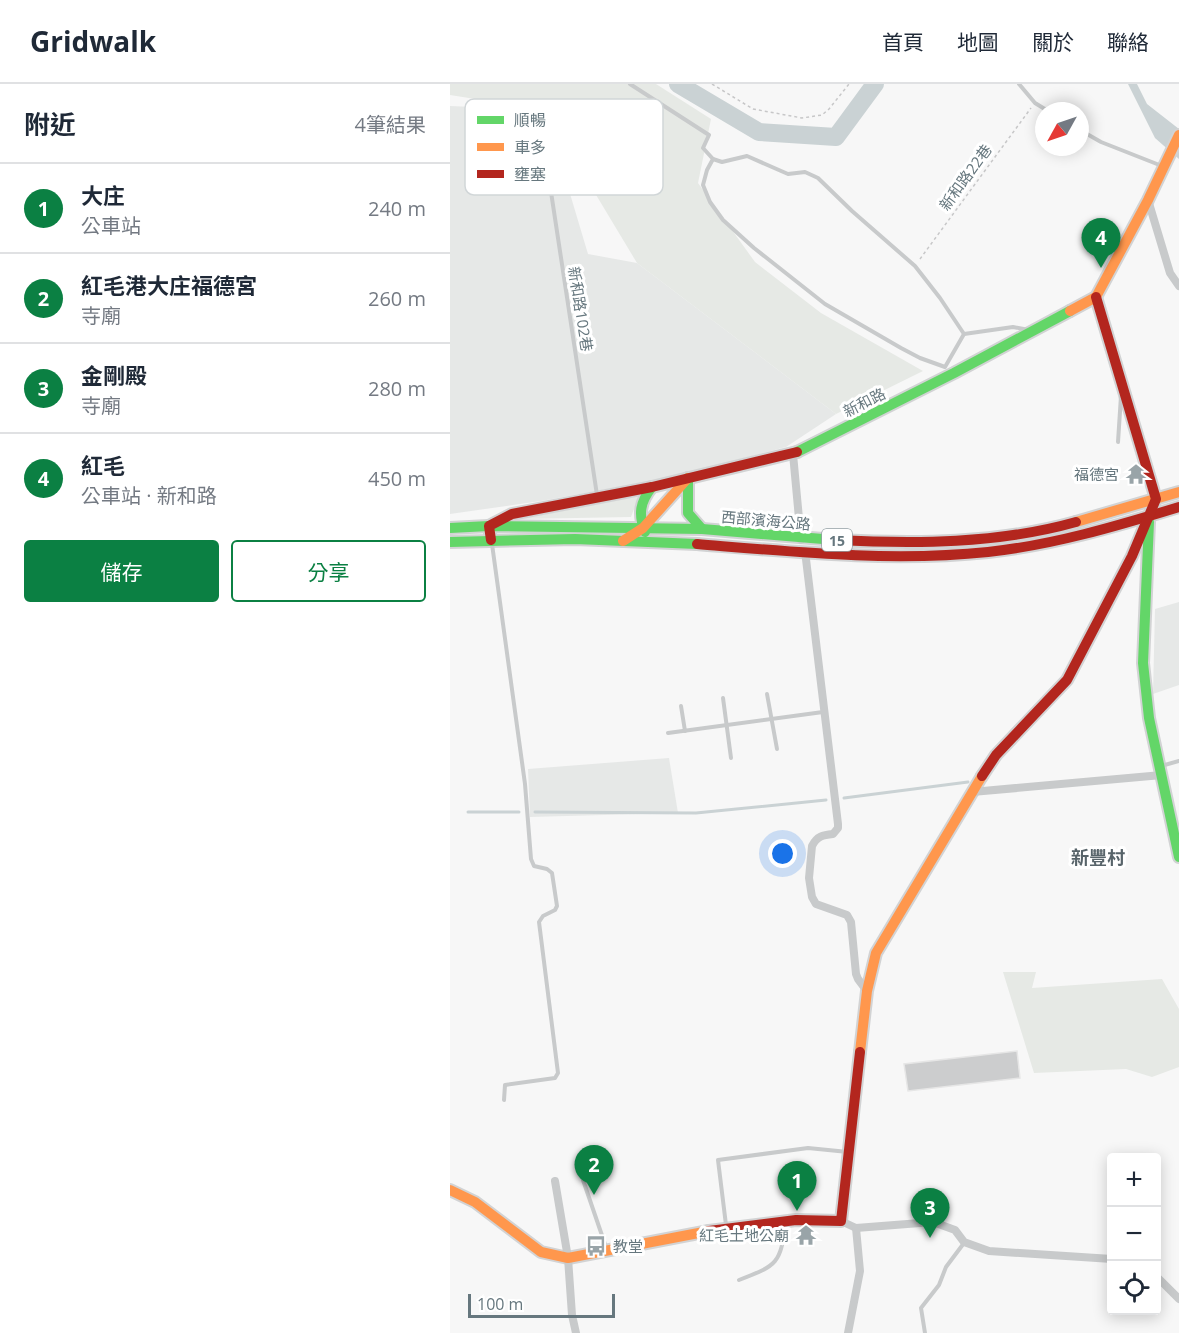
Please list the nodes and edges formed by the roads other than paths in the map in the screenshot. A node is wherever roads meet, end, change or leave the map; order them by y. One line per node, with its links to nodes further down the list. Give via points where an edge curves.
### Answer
1 (630, 84): 3 (lane)
2 (1019, 84): 4 (lane)
3 (653, 99)
4 (1035, 102)
5 (663, 105): 8 (lane, via 709,135 703,148)
6 (1089, 135): 9 (lane)
7 (1179, 135): 9 (street)
8 (713, 159): 15 (lane, via 722,162 747,156 788,174 805,172 818,178 915,266); 16 (lane, via 704,185 710,202 723,220 754,248 825,304 901,348)
9 (1164, 167): 11 (street)
10 (551, 195): 23 (lane, 新和路102巷)
11 (1148, 200): 12 (street, via 1170,273); 13 (street)
12 (1179, 286)
13 (1096, 297): 14 (street, 新和路); 17 (street)
14 (1032, 331): 15 (lane, via 1013,327); 16 (street, 新和路)
15 (964, 334): 16 (lane)
16 (949, 370): 19 (street, 新和路)
17 (1122, 383): 18 (lane); 24 (street)
18 (1118, 442)
19 (793, 454): 20 (street, 新和路); 31 (street)
20 (688, 478): 21 (street, 新和路); 29 (street); 30 (street, via 688,513)
21 (652, 487): 23 (street, 新和路); 29 (street, via 640,506)
22 (1179, 492): 24 (street, 西部濱海公路 / 15)
23 (597, 496): 27 (street, 新和路, via 512,514)
24 (1156, 499): 26 (street); 31 (street, 西部濱海公路 / 15, via 1044,531 976,539 898,543)
25 (1179, 507): 26 (street, 西部濱海公路 / 15)
26 (1149, 516): 36 (street, 西部濱海公路 / 15, via 1052,542 964,554); 48 (street, via 1143,663 1149,718); 49 (street, via 1067,680 996,755)
27 (489, 526): 28 (street, 新和路 / 15); 29 (street, 西部濱海公路 / 15); 32 (street)
28 (450, 528)
29 (643, 528): 30 (street, 西部濱海公路 / 15); 33 (street); 34 (street)
30 (702, 529): 31 (street, 西部濱海公路 / 15)
31 (801, 538): 36 (street)
32 (491, 540): 33 (street, 西部濱海公路 / 15); 35 (street, 15); 52 (lane, via 525,784 531,859 534,866 552,873 557,906 538,922 558,1073 544,1081 505,1085)
33 (623, 541): 34 (street, 西部濱海公路 / 15)
34 (649, 541): 36 (street, 西部濱海公路 / 15)
35 (450, 542)
36 (806, 553): 40 (street)
37 (767, 694): 41 (lane)
38 (723, 698): 42 (lane)
39 (681, 706): 43 (lane)
40 (824, 712): 41 (lane); 51 (street, via 838,828 833,834 815,840 812,846 810,890 816,904 847,915 851,922 856,974)
41 (770, 719): 42 (lane); 45 (lane)
42 (726, 725): 43 (lane); 46 (lane)
43 (685, 731): 44 (lane)
44 (668, 733)
45 (777, 749)
46 (731, 758)
47 (1179, 761): 48 (lane)
48 (1161, 771): 49 (street); 50 (street)
49 (972, 792): 51 (street, via 876,953)
50 (1179, 857)
51 (867, 991): 53 (street)
52 (504, 1100)
53 (849, 1152): 58 (street); 59 (lane, via 808,1148 718,1160)
54 (583, 1180): 62 (lane)
55 (555, 1181): 63 (street)
56 (450, 1190): 63 (street, via 475,1202 541,1252)
57 (786, 1221): 58 (street); 59 (street); 65 (lane, via 782,1251 769,1269)
58 (841, 1221): 60 (street)
59 (726, 1228): 62 (street)
60 (856, 1228): 61 (street, via 933,1222 956,1230); 69 (street, via 860,1271)
61 (964, 1242): 64 (street, via 989,1251); 70 (lane, via 921,1308)
62 (607, 1251): 63 (street)
63 (568, 1258): 68 (street)
64 (1107, 1259)
65 (739, 1281)
66 (1161, 1281): 67 (street)
67 (1179, 1299)
68 (576, 1333)
69 (848, 1333)
70 (925, 1333)

